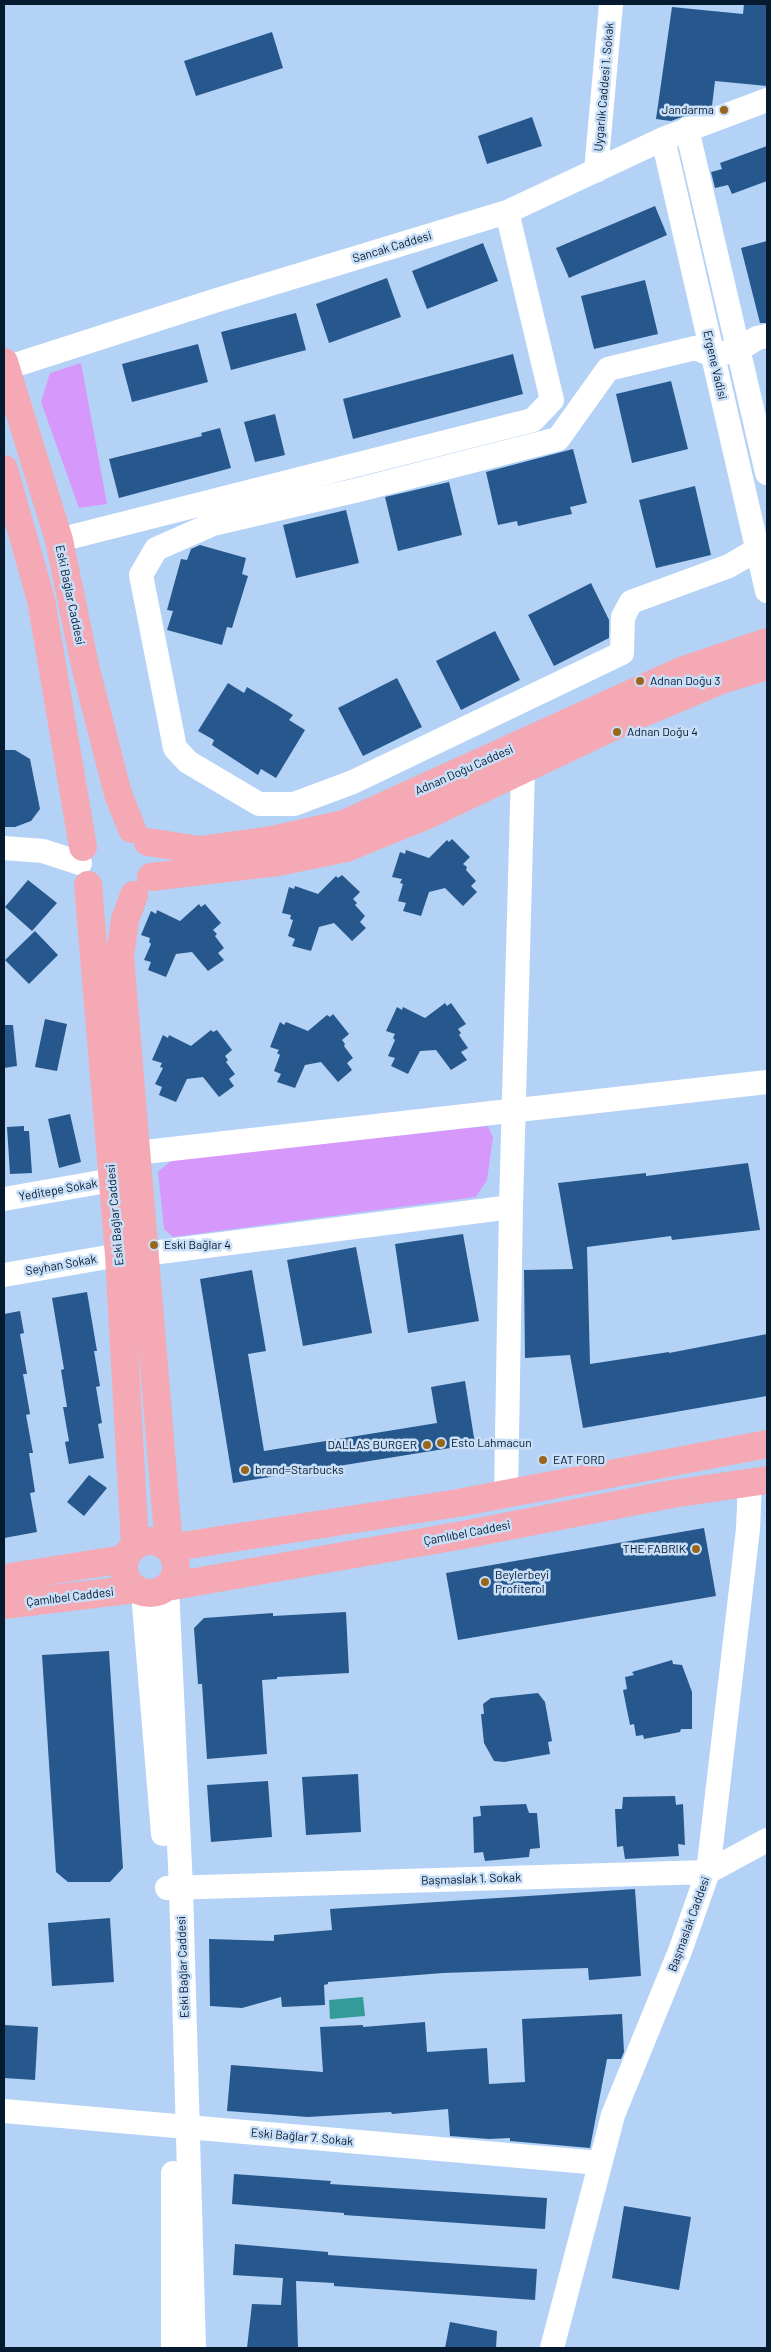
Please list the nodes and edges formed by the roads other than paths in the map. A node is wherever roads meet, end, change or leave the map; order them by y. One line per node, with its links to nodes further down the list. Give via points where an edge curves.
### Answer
1 (611, 4): 5 (street, Uygarlık Caddesi 1. Sokak)
2 (767, 100): 3 (street, Sancak Caddesi)
3 (687, 129): 4 (street, Sancak Caddesi); 7 (street, Ergene Vadisi)
4 (663, 139): 5 (street, Sancak Caddesi); 8 (street, Ergene Vadisi)
5 (596, 171): 6 (street, Sancak Caddesi)
6 (507, 212): 9 (street, Sancak Caddesi); 12 (street, via 552,400 533,420)
7 (749, 338): 8 (street); 11 (street, Ergene Vadisi)
8 (706, 346): 13 (street, Ergene Vadisi); 13 (street, via 608,370 558,439 213,524 156,549 141,575 175,748 188,762 259,804 294,804 353,782 622,654 623,617 630,602 729,566)
9 (5, 366): 12 (main road, Eski Bağlar Caddesi)
10 (4, 469): 19 (main road, Eski Bağlar Caddesi, via 41,600)
11 (767, 473)
12 (59, 540): 17 (main road, Eski Bağlar Caddesi, via 86,670 118,794)
13 (764, 565)
14 (767, 642): 17 (main road, Adnan Doğu Caddesi, via 681,671 344,824 272,840 200,850)
15 (767, 666): 16 (main road, Adnan Doğu Caddesi, via 721,680)
16 (523, 769): 20 (main road, Adnan Doğu Caddesi, via 425,816 346,848); 22 (street)
17 (140, 835): 19 (main road, via 113,826 96,832); 20 (main road, via 153,853 154,865)
18 (4, 848): 19 (street, via 43,851)
19 (84, 865): 20 (main road, via 97,894 109,899 122,899); 24 (main road, Eski Bağlar Caddesi)
20 (143, 886): 23 (main road, Eski Bağlar Caddesi, via 125,920 120,956)
21 (767, 1082): 22 (street)
22 (514, 1110): 23 (street); 26 (street)
23 (136, 1153): 27 (main road, Eski Bağlar Caddesi)
24 (112, 1180): 25 (street, Yeditepe Sokak); 27 (main road, Eski Bağlar Caddesi)
25 (4, 1199)
26 (511, 1207): 27 (street, Seyhan Sokak); 31 (street)
27 (131, 1255): 28 (street, Seyhan Sokak); 32 (main road, Eski Bağlar Caddesi); 33 (main road, Eski Bağlar Caddesi)
28 (4, 1276)
29 (767, 1444): 31 (main road)
30 (759, 1481): 35 (main road, Çamlıbel Caddesi, via 672,1494); 38 (street, Başmaslak Caddesi, via 748,1529)
31 (506, 1494): 32 (main road)
32 (169, 1548): 33 (main road, via 153,1540); 35 (main road, via 176,1563 176,1572)
33 (130, 1552): 34 (main road); 35 (main road, via 125,1576)
34 (4, 1578)
35 (149, 1590): 36 (main road, Çamlıbel Caddesi); 39 (street, Eski Bağlar Caddesi)
36 (4, 1605)
37 (767, 1840): 38 (street, Başmaslak 1. Sokak)
38 (708, 1872): 39 (street, Başmaslak 1. Sokak); 42 (street, Başmaslak Caddesi, via 680,1951 613,2115)
39 (174, 1888): 41 (street, Eski Bağlar Caddesi)
40 (4, 2111): 41 (street, Eski Bağlar 7. Sokak)
41 (180, 2127): 42 (street, Eski Bağlar 7. Sokak); 43 (street, Eski Bağlar Caddesi); 44 (street, Eski Bağlar Caddesi)
42 (600, 2163): 45 (street, Başmaslak Caddesi)
43 (173, 2348)
44 (194, 2348)
45 (552, 2348)

